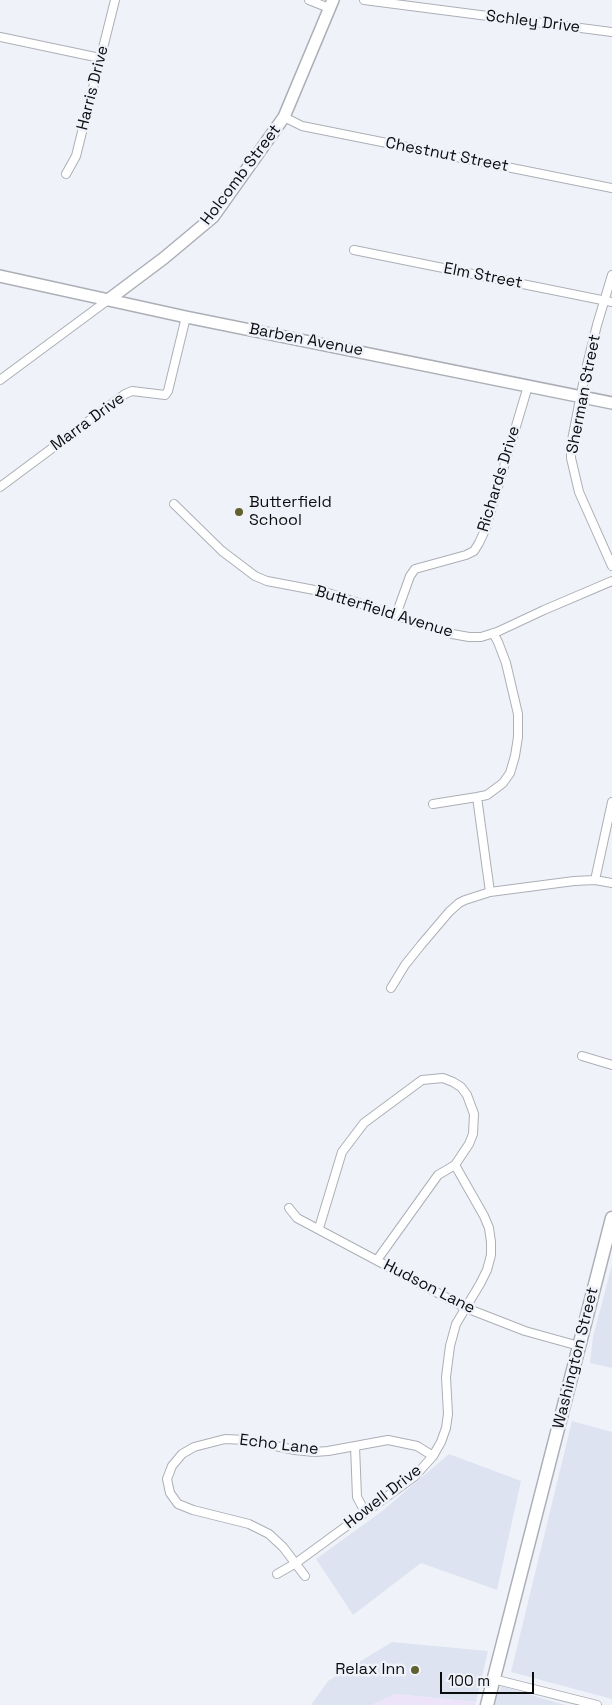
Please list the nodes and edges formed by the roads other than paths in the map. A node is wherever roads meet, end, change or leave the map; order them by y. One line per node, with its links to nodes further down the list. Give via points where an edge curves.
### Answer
1 (115, 0): 7 (street, Harris Drive)
2 (309, 0): 4 (street)
3 (364, 0): 5 (street, Schley Drive)
4 (331, 4): 8 (street, Holcomb Street)
5 (612, 32)
6 (0, 37): 7 (street)
7 (100, 58): 9 (street, Harris Drive, via 76,156)
8 (284, 117): 10 (street, Chestnut Street, via 302,126); 14 (street, Holcomb Street, via 210,221)
9 (66, 174)
10 (612, 188)
11 (354, 250): 15 (street, Elm Street)
12 (612, 275): 15 (street, Sherman Street)
13 (0, 276): 14 (street, Barben Avenue)
14 (108, 300): 16 (street, Barben Avenue); 17 (street, Holcomb Street)
15 (608, 301): 19 (street, Sherman Street, via 590,352)
16 (186, 317): 18 (street, Barben Avenue); 21 (street, Marra Drive, via 165,395 132,391 125,394)
17 (0, 380)
18 (528, 386): 19 (street, Barben Avenue); 25 (street, Richards Drive, via 479,543 466,556 415,569)
19 (581, 397): 20 (street, Barben Avenue); 23 (street, Sherman Street, via 571,445 573,472)
20 (612, 403)
21 (0, 486)
22 (174, 504): 25 (street, Butterfield Avenue, via 255,576 325,592)
23 (612, 566)
24 (612, 581): 26 (street, Butterfield Avenue)
25 (396, 615): 26 (street, Butterfield Avenue, via 452,634 475,637)
26 (493, 633): 27 (street, via 506,663 516,701 518,737 510,773 503,783)
27 (477, 797): 29 (street); 32 (street)
28 (612, 802): 30 (street)
29 (433, 804)
30 (595, 880): 31 (street); 32 (street)
31 (612, 883)
32 (490, 892): 33 (street, via 466,900 449,912 405,965)
33 (391, 988)
34 (582, 1056): 35 (street)
35 (612, 1064)
36 (454, 1165): 39 (street, via 473,1134 474,1114 470,1103 461,1087 453,1082 443,1078 422,1080 364,1123 342,1152); 40 (street, via 438,1175); 41 (street, Howell Drive, via 484,1216 492,1242 486,1270)
37 (290, 1208): 39 (street, Hudson Lane, via 297,1218)
38 (612, 1218): 42 (main road, Washington Street)
39 (319, 1228): 40 (street, Hudson Lane)
40 (378, 1260): 41 (street, Hudson Lane)
41 (466, 1308): 42 (street, Hudson Lane, via 525,1332); 44 (street, Howell Drive, via 456,1324 447,1357 448,1414 446,1428)
42 (579, 1346): 49 (main road, Washington Street)
43 (354, 1446): 44 (street, Echo Lane, via 388,1440 417,1446); 45 (street, via 357,1497); 46 (street, Echo Lane, via 314,1452 225,1439 194,1447 182,1454 172,1466 167,1479 178,1504 249,1524 269,1534)
44 (433, 1456): 45 (street, Howell Drive, via 415,1476)
45 (365, 1512): 46 (street, Howell Drive)
46 (296, 1563): 47 (street, Howell Drive); 48 (street, Echo Lane)
47 (277, 1574)
48 (304, 1576)
49 (494, 1679): 50 (main road, Washington Street); 51 (street)
50 (486, 1705)
51 (597, 1705)

